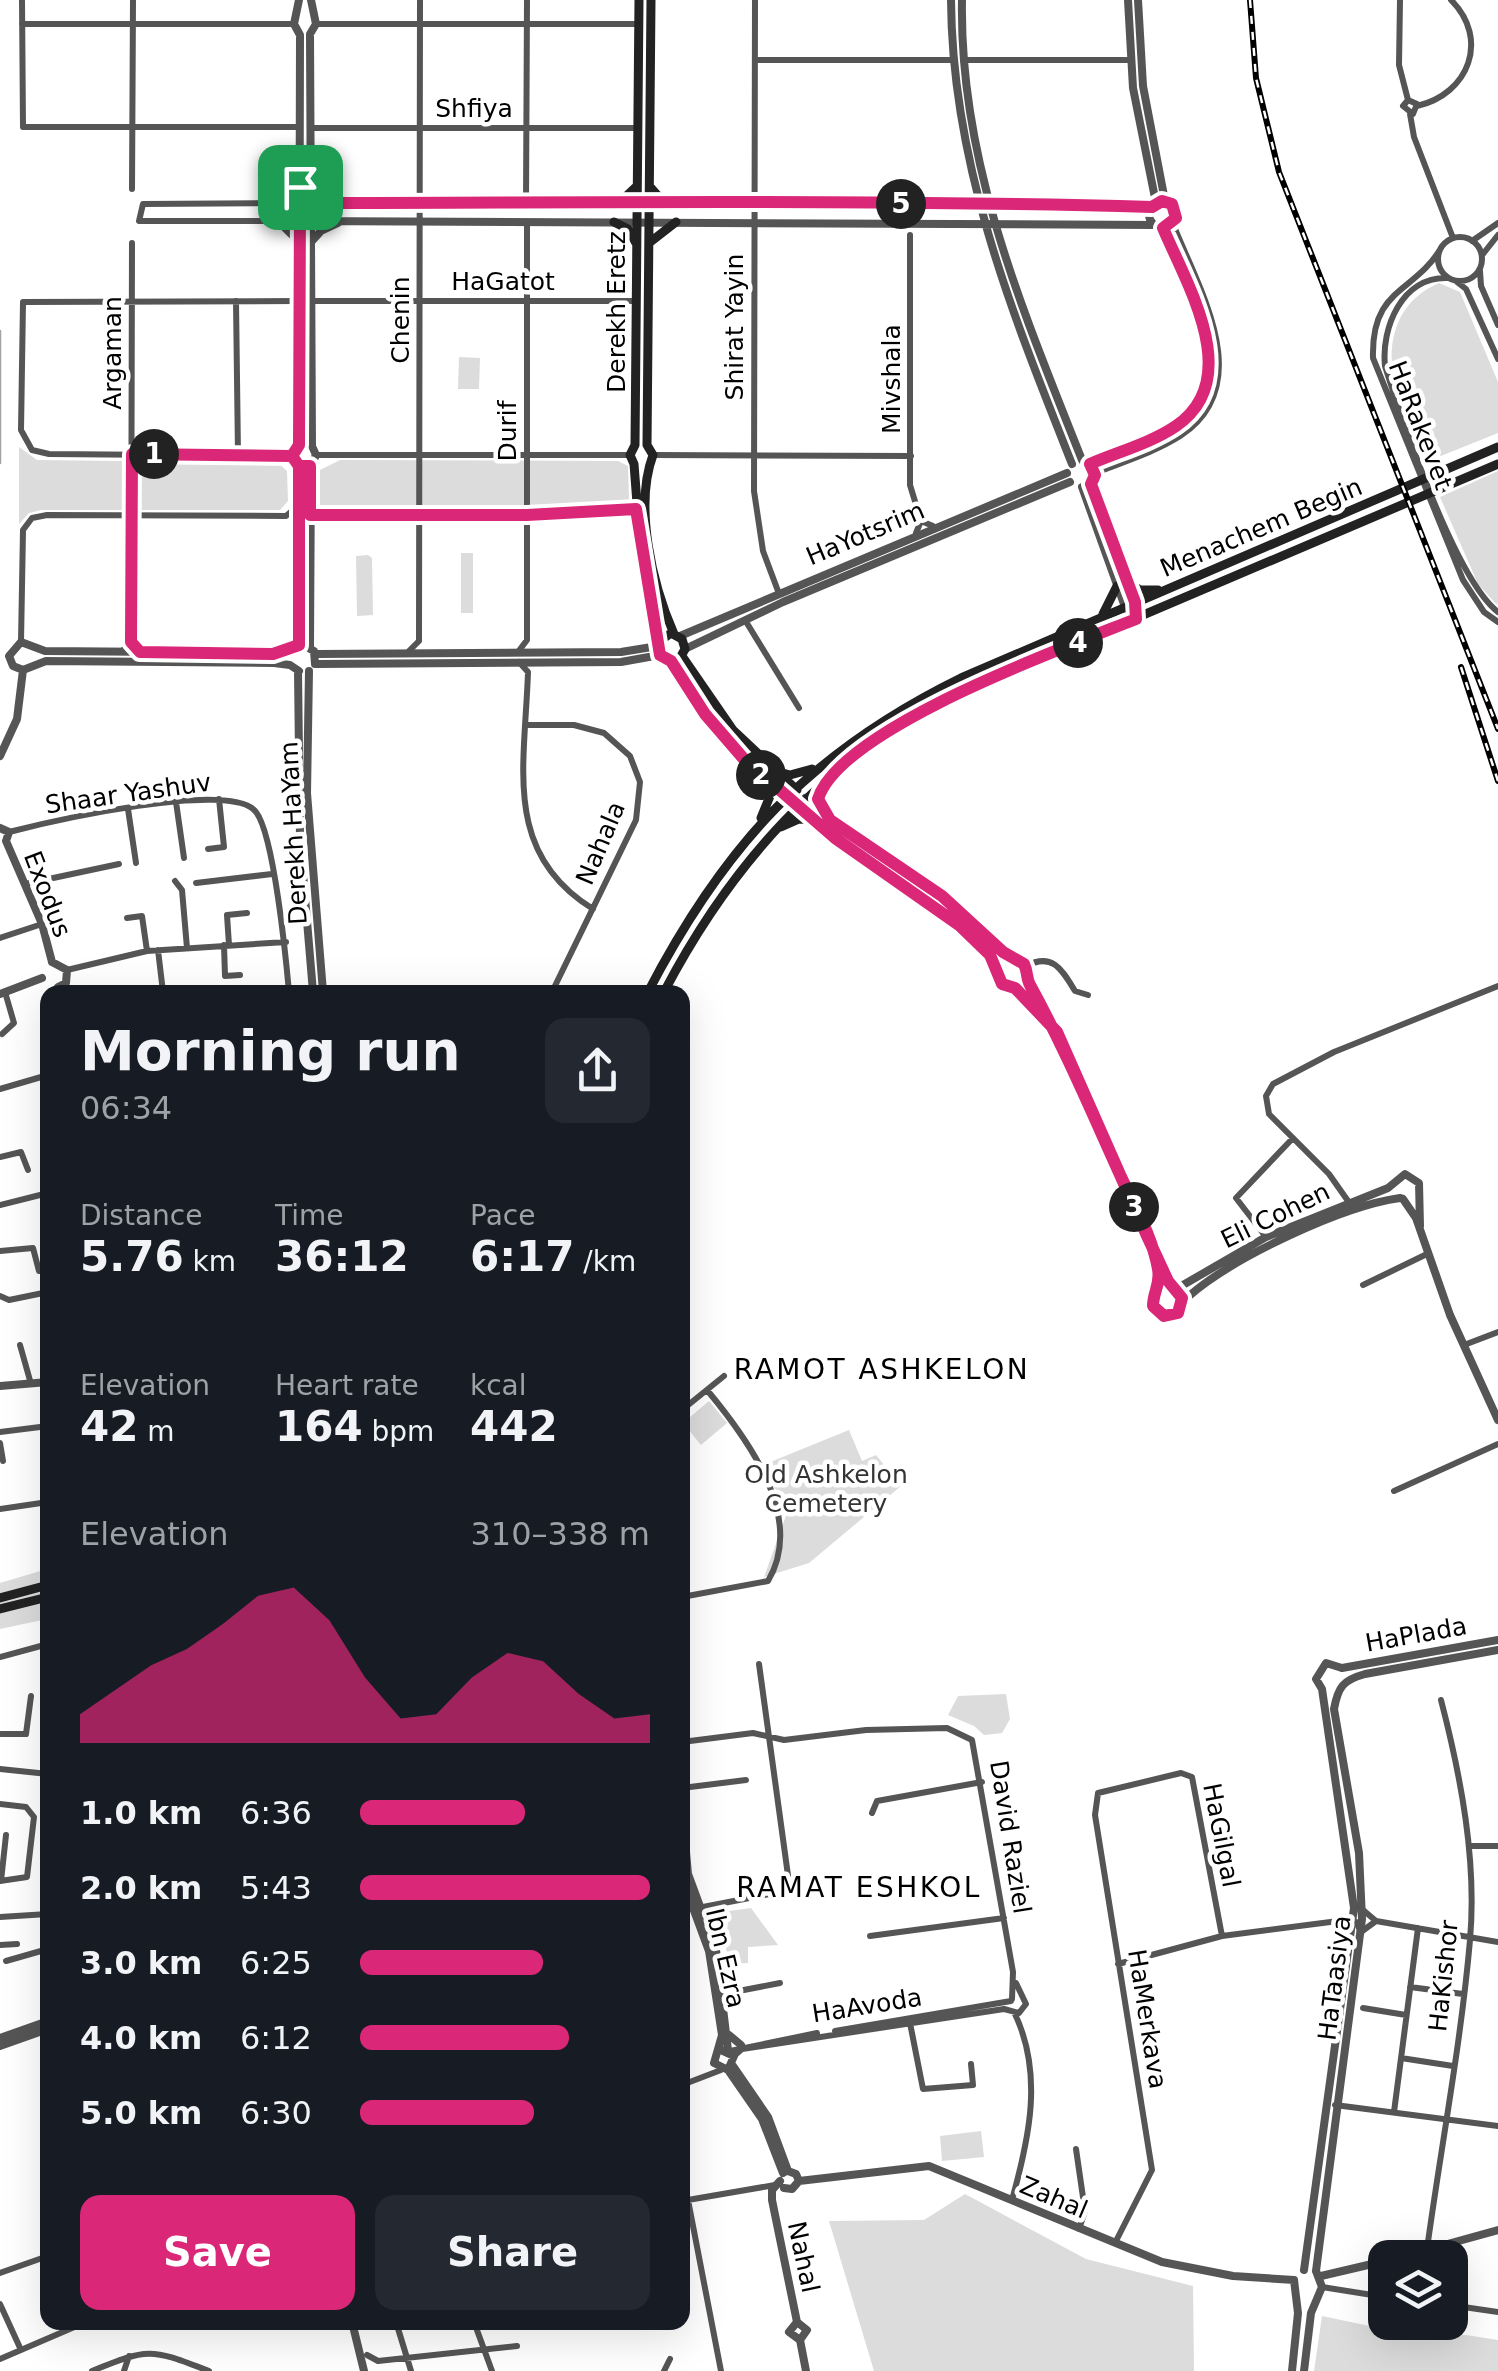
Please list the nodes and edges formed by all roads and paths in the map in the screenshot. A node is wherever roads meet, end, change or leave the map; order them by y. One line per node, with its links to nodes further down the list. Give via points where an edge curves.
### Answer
1 (22, 0): 18 (street)
2 (133, 0): 19 (street)
3 (299, 0): 16 (street)
4 (311, 0): 17 (street)
5 (420, 0): 21 (street, Chenin)
6 (528, 0): 22 (street)
7 (639, 0): 23 (main road, Derekh Eretz)
8 (651, 0): 38 (main road, Derekh Eretz)
9 (756, 0): 26 (street, Shirat Yayin)
10 (951, 0): 27 (street)
11 (962, 0): 27 (street)
12 (1128, 0): 28 (street)
13 (1138, 0): 57 (street)
14 (1400, 0): 29 (street, via 1399,66)
15 (1451, 0): 30 (street, via 1469,26 1468,67 1441,98)
16 (299, 15): 17 (street); 20 (street)
17 (313, 20): 21 (street); 24 (street)
18 (22, 24): 19 (street); 32 (street, via 23,127)
19 (132, 24): 20 (street); 32 (street)
20 (294, 24): 25 (street)
21 (420, 24): 22 (street); 35 (street, Chenin)
22 (528, 24): 23 (street); 36 (street)
23 (639, 24): 37 (main road, Derekh Eretz)
24 (310, 34): 25 (street); 34 (street)
25 (300, 35): 33 (street)
26 (756, 60): 27 (street); 54 (street, Shirat Yayin)
27 (958, 60): 28 (street); 39 (street, via 958,113)
28 (1131, 60): 57 (street)
29 (1408, 100): 30 (street); 31 (street, via 1403,108)
30 (1418, 106): 31 (street)
31 (1410, 114): 80 (street)
32 (133, 127): 33 (street); 41 (street)
33 (300, 127): 40 (street)
34 (310, 128): 35 (street, Shfiya); 42 (street)
35 (420, 128): 36 (street, Shfiya); 47 (street, Chenin)
36 (528, 128): 37 (street, Shfiya); 48 (street)
37 (638, 128): 38 (main road, Derekh Eretz)
38 (643, 183): 49 (main road); 50 (main road, Derekh Eretz); 53 (main road)
39 (980, 186): 51 (street); 52 (street); 55 (street); 56 (street)
40 (300, 187): 43 (street); 44 (street)
41 (132, 189)
42 (310, 189): 45 (street); 46 (street)
43 (284, 203): 44 (street); 58 (street, via 143,204 139,221)
44 (300, 203): 45 (street); 59 (street)
45 (310, 203): 46 (street); 60 (street)
46 (327, 203): 47 (street)
47 (420, 203): 48 (street); 62 (street, Chenin)
48 (526, 203): 49 (street)
49 (618, 203): 50 (street)
50 (643, 203): 53 (street); 65 (main road, Derekh Eretz)
51 (989, 203): 52 (street); 56 (street); 73 (street)
52 (1003, 203): 57 (street)
53 (665, 204): 54 (street)
54 (754, 204): 55 (street); 67 (street, Shirat Yayin)
55 (956, 204): 56 (street)
56 (978, 204): 68 (street)
57 (1158, 204): 75 (street, via 1150,218); 75 (street, via 1176,208)
58 (278, 221): 59 (street); 82 (street)
59 (300, 221): 60 (street); 82 (street)
60 (310, 221): 61 (street); 84 (street)
61 (342, 221): 62 (street); 84 (street)
62 (420, 222): 63 (street); 91 (street, Chenin)
63 (526, 222): 64 (street); 92 (street, Durif)
64 (614, 222): 65 (street); 85 (main road)
65 (642, 222): 66 (street); 85 (main road, Derekh Eretz)
66 (676, 222): 67 (street); 85 (main road)
67 (754, 222): 70 (street); 107 (street, Shirat Yayin)
68 (983, 223): 72 (street); 73 (street); 78 (street)
69 (1498, 223): 81 (street)
70 (902, 224): 71 (street); 76 (street)
71 (920, 224): 72 (street); 76 (street)
72 (963, 224): 78 (street)
73 (994, 224): 74 (street); 79 (street)
74 (1015, 224): 75 (street); 79 (street)
75 (1163, 226): 114 (street, via 1214,329 1218,379 1204,412 1182,434)
76 (910, 235): 109 (street, Mivshala)
77 (1498, 235): 87 (street)
78 (986, 238): 115 (street)
79 (998, 238): 114 (street)
80 (1453, 238): 81 (street); 86 (street)
81 (1472, 241): 87 (street)
82 (300, 242): 90 (street)
83 (132, 243): 93 (street, Argaman)
84 (310, 244): 90 (street)
85 (642, 245): 95 (main road, Derekh Eretz); 99 (main road, Derekh Eretz)
86 (1440, 248): 89 (street, via 1438,261); 136 (street, HaRakevet, via 1385,306 1374,358 1463,580)
87 (1482, 255): 88 (street)
88 (1480, 268): 89 (street, via 1470,279); 96 (street)
89 (1452, 280): 97 (street, via 1466,289); 132 (street, HaRakevet, via 1422,283 1400,302 1386,336 1385,366 1458,552)
90 (305, 301): 91 (street, HaGatot); 94 (street, HaGatot); 98 (street); 101 (street)
91 (420, 301): 92 (street, HaGatot); 103 (street, Chenin)
92 (526, 301): 95 (street, HaGatot); 104 (street, Durif)
93 (132, 302): 94 (street, HaGatot); 102 (street, Argaman); 102 (street, HaGatot, via 23,302 22,430 26,444 48,454)
94 (236, 302): 105 (street)
95 (637, 302): 106 (main road, Derekh Eretz)
96 (1498, 325)
97 (1498, 358)
98 (299, 445): 101 (street); 108 (street)
99 (647, 445): 106 (main road); 110 (main road)
100 (1496, 448): 129 (main road, Menachem Begin)
101 (314, 450): 103 (street); 113 (street)
102 (132, 454): 105 (street); 119 (street, Argaman)
103 (419, 454): 104 (street); 121 (street, Chenin)
104 (527, 454): 106 (street); 122 (street, Durif)
105 (238, 455): 108 (street)
106 (633, 455): 110 (main road); 118 (main road, Derekh Eretz)
107 (754, 455): 109 (street); 110 (street); 130 (street, Shirat Yayin, via 759,532)
108 (292, 456): 112 (street)
109 (911, 456): 124 (street, Mivshala, via 910,491)
110 (650, 460): 137 (main road, via 652,566)
111 (1496, 464): 134 (main road, Menachem Begin)
112 (299, 466): 113 (street); 117 (street)
113 (310, 466): 120 (street)
114 (1089, 466): 115 (street); 116 (street)
115 (1070, 473): 116 (street); 125 (street, HaYotsrim); 135 (street, HaYotsrim)
116 (1086, 486): 128 (street)
117 (299, 504): 123 (street); 126 (street)
118 (636, 509): 122 (street); 143 (main road, Derekh Eretz)
119 (131, 515): 123 (street); 140 (street, via 47,515 26,524); 141 (street, Argaman)
120 (310, 515): 121 (street); 145 (street)
121 (420, 515): 122 (street); 138 (street, Chenin)
122 (527, 515): 139 (street, Durif)
123 (286, 516): 126 (street)
124 (921, 521): 125 (street); 127 (street)
125 (933, 526): 127 (street, HaYotsrim)
126 (299, 532): 142 (street)
127 (916, 533): 130 (street, HaYotsrim)
128 (1123, 584): 129 (main road); 131 (street); 133 (main road)
129 (1170, 588): 131 (main road, Menachem Begin)
130 (778, 592): 137 (street, HaYotsrim)
131 (1130, 604): 133 (main road, Menachem Begin); 134 (street)
132 (1498, 612)
133 (1098, 618): 163 (main road, Menachem Begin, via 916,700)
134 (1136, 619): 165 (main road, Menachem Begin, via 936,704)
135 (744, 620): 148 (street, HaYotsrim); 160 (street)
136 (1498, 622)
137 (677, 635): 143 (main road); 148 (main road)
138 (419, 640): 149 (street); 150 (street)
139 (527, 640): 152 (street); 153 (street)
140 (21, 642): 144 (street); 151 (street)
141 (131, 642): 146 (street); 147 (street)
142 (296, 647): 145 (street); 147 (street); 157 (street, Derekh HaYam)
143 (659, 647): 153 (street, via 621,662); 154 (main road)
144 (34, 648): 146 (street); 155 (street)
145 (313, 650): 149 (street); 156 (street, Derekh HaYam)
146 (121, 652): 147 (street)
147 (140, 652)
148 (684, 652): 154 (main road); 164 (main road, via 733,730)
149 (406, 653): 150 (street)
150 (432, 653): 152 (street)
151 (5, 655): 158 (street)
152 (518, 658): 153 (street); 156 (street); 159 (street)
153 (539, 658): 159 (street)
154 (671, 661): 166 (main road, via 705,714)
155 (34, 664): 157 (street); 158 (street)
156 (312, 667): 157 (street); 208 (street, Derekh HaYam, via 307,794)
157 (294, 668): 207 (street, Derekh HaYam)
158 (23, 670): 162 (street, via 17,719)
159 (528, 672): 161 (street)
160 (799, 708)
161 (526, 726): 185 (street, via 532,844 561,887); 185 (street, Nahala, via 595,729 622,747 638,773 636,820)
162 (0, 756)
163 (823, 764): 164 (main road, via 797,774); 167 (main road, Menachem Begin)
164 (776, 770): 167 (main road)
165 (836, 770): 171 (main road, Menachem Begin); 173 (main road, via 818,799)
166 (764, 778): 168 (main road); 174 (main road, via 768,804)
167 (795, 788): 168 (main road, Menachem Begin); 171 (main road)
168 (786, 797): 171 (main road); 174 (main road, Menachem Begin)
169 (219, 799): 170 (street, Shaar Yashuv); 177 (street, via 224,848); 181 (street, Shaar Yashuv, via 251,806)
170 (176, 802): 172 (street, Shaar Yashuv); 178 (street)
171 (801, 802): 173 (street); 176 (main road, Menachem Begin)
172 (128, 809): 175 (street, Shaar Yashuv); 180 (street)
173 (818, 817): 176 (main road, via 794,821); 195 (street, via 953,904); 199 (street, via 959,925)
174 (751, 832): 210 (main road, Menachem Begin, via 708,888)
175 (3, 834): 184 (street, Exodus)
176 (763, 841): 211 (main road, Menachem Begin, via 711,907)
177 (208, 849)
178 (184, 858)
179 (119, 864): 184 (street)
180 (136, 864)
181 (272, 874): 183 (street); 190 (street)
182 (175, 881): 192 (street, via 182,890)
183 (196, 883)
184 (25, 884): 188 (street, Exodus)
185 (593, 909): 209 (street, Nahala)
186 (248, 913): 191 (street, via 227,916)
187 (127, 918): 194 (street, via 142,916)
188 (42, 924): 189 (street); 196 (street, Exodus)
189 (0, 938)
190 (286, 942): 191 (street); 206 (street)
191 (226, 945): 192 (street); 200 (street, via 225,976)
192 (187, 948): 193 (street)
193 (158, 950): 194 (street); 205 (street)
194 (148, 951): 198 (street)
195 (1014, 958): 197 (street); 199 (street)
196 (52, 962): 198 (street); 201 (street)
197 (1026, 966): 202 (street); 215 (street, via 1051,961 1075,990)
198 (68, 970): 204 (street)
199 (998, 970): 213 (street, via 1002,984)
200 (240, 975)
201 (42, 978): 203 (street); 214 (street)
202 (1027, 980): 213 (street); 216 (street)
203 (47, 985)
204 (63, 985)
205 (162, 985)
206 (289, 985)
207 (312, 985)
208 (322, 985)
209 (555, 985)
210 (652, 985)
211 (668, 985)
212 (1498, 986): 220 (street, via 1277,1079 1266,1110)
213 (1015, 988): 216 (street)
214 (3, 993): 217 (street, via 14,1023)
215 (1088, 995)
216 (1057, 1032): 233 (street)
217 (2, 1034)
218 (40, 1077): 219 (street)
219 (0, 1089)
220 (1293, 1138): 227 (street); 230 (street, via 1236,1198)
221 (0, 1157): 222 (street, via 21,1152)
222 (28, 1170)
223 (1395, 1183): 224 (street, via 1412,1176); 226 (street); 227 (street, Eli Cohen)
224 (1416, 1195): 226 (street); 229 (street)
225 (40, 1196): 228 (street)
226 (1402, 1198): 229 (street); 240 (street, Eli Cohen, via 1268,1247)
227 (1348, 1202): 230 (street, Eli Cohen)
228 (0, 1206)
229 (1420, 1226): 232 (street)
230 (1266, 1236): 236 (street, Eli Cohen)
231 (0, 1251): 234 (street, via 33,1248)
232 (1429, 1253): 235 (street); 243 (street)
233 (1156, 1256): 236 (street); 237 (street)
234 (39, 1271)
235 (1363, 1285)
236 (1173, 1288): 237 (street); 240 (street)
237 (1158, 1291): 240 (street, via 1153,1306 1161,1315 1175,1315)
238 (40, 1294): 239 (street)
239 (0, 1296)
240 (1183, 1302)
241 (1498, 1332): 243 (street)
242 (20, 1345): 246 (street)
243 (1464, 1345): 250 (street)
244 (724, 1376): 248 (street)
245 (40, 1383): 246 (street)
246 (31, 1384): 247 (street)
247 (0, 1386)
248 (707, 1390): 249 (street); 260 (street, via 749,1448 775,1504 779,1546 768,1581)
249 (690, 1404)
250 (1498, 1420)
251 (40, 1427): 252 (street)
252 (0, 1432)
253 (0, 1443): 255 (street)
254 (1498, 1444): 256 (street)
255 (3, 1461)
256 (1394, 1492)
257 (40, 1503): 258 (street)
258 (0, 1509)
259 (40, 1587): 261 (main road)
260 (690, 1596)
261 (0, 1598)
262 (40, 1599): 263 (main road)
263 (0, 1609)
264 (1498, 1640): 269 (street, HaPlada)
265 (40, 1646): 267 (street)
266 (1498, 1650): 270 (street, HaPlada)
267 (0, 1657)
268 (759, 1664): 275 (street)
269 (1342, 1668): 270 (street); 271 (street, via 1320,1668 1316,1679)
270 (1341, 1686): 271 (street); 292 (street, HaTaasiya, via 1334,1709)
271 (1322, 1689): 296 (street, HaTaasiya)
272 (31, 1696): 274 (street, via 26,1734)
273 (1441, 1700): 286 (street, HaKishor)
274 (0, 1734)
275 (766, 1736): 276 (street); 280 (street, David Raziel, via 947,1728 972,1740); 291 (street, via 790,1890)
276 (690, 1741)
277 (0, 1769): 278 (street)
278 (40, 1773)
279 (746, 1780): 281 (street)
280 (982, 1782): 284 (street, via 876,1800); 295 (street, David Raziel)
281 (690, 1787)
282 (1098, 1793): 302 (street, HaGilgal, via 1192,1777); 309 (street, HaMerkava, via 1094,1807)
283 (0, 1804): 288 (street, via 31,1810 32,1836 27,1877)
284 (872, 1813)
285 (6, 1835): 288 (street)
286 (1469, 1846): 287 (street); 303 (street, HaKishor)
287 (1498, 1846)
288 (0, 1881)
289 (690, 1886): 291 (street, Ibn Ezra)
290 (690, 1893): 330 (street, Ibn Ezra, via 710,1951)
291 (702, 1907): 313 (street, Ibn Ezra)
292 (1362, 1910): 298 (street); 300 (street, HaTaasiya)
293 (40, 1914): 294 (street)
294 (0, 1916)
295 (1004, 1918): 301 (street); 310 (street, David Raziel)
296 (1353, 1920): 297 (street); 300 (street, HaTaasiya)
297 (1338, 1922): 300 (street); 302 (street)
298 (1376, 1922): 299 (street); 300 (street)
299 (1418, 1928): 303 (street); 312 (street)
300 (1356, 1934): 336 (street, HaTaasiya); 337 (street, HaTaasiya)
301 (870, 1936)
302 (1222, 1936): 309 (street)
303 (1470, 1938): 304 (street); 314 (street, HaKishor)
304 (1498, 1942)
305 (0, 1944): 306 (street)
306 (17, 1944)
307 (40, 1951): 308 (street)
308 (6, 1961)
309 (1118, 1964): 351 (street, HaMerkava, via 1152,2170)
310 (1013, 1972): 315 (street, David Raziel); 316 (street, David Raziel)
311 (780, 1983): 313 (street)
312 (1410, 1986): 314 (street); 320 (street)
313 (723, 1994): 324 (street, Ibn Ezra)
314 (1463, 1994): 333 (street, HaKishor)
315 (1022, 1997): 316 (street, HaAvoda); 319 (street, David Raziel)
316 (1012, 2000): 318 (street, David Raziel); 321 (street, HaAvoda)
317 (1363, 2008): 320 (street)
318 (1013, 2011): 319 (street, HaAvoda); 321 (street, HaAvoda); 323 (street)
319 (1024, 2011): 323 (street)
320 (1406, 2015): 329 (street)
321 (909, 2021): 327 (street, HaAvoda); 330 (street, HaAvoda, via 742,2049); 332 (street, via 923,2089 973,2084)
322 (40, 2023): 326 (street)
323 (1021, 2029): 345 (street, via 1032,2126)
324 (728, 2030): 327 (street); 330 (street, Ibn Ezra)
325 (40, 2032): 328 (street)
326 (0, 2038)
327 (742, 2045): 330 (street, HaAvoda)
328 (0, 2046)
329 (1401, 2058): 333 (street); 338 (street)
330 (728, 2059): 331 (street); 334 (street, HaAvoda); 342 (street, Ibn Ezra, via 762,2119)
331 (714, 2060): 334 (street)
332 (971, 2064)
333 (1452, 2066): 339 (street, HaKishor)
334 (699, 2079): 335 (street, HaAvoda)
335 (690, 2082)
336 (1329, 2104): 337 (street); 354 (street, HaTaasiya)
337 (1340, 2105): 338 (street); 356 (street, HaTaasiya)
338 (1394, 2112): 339 (street)
339 (1445, 2119): 340 (street); 349 (street, HaKishor)
340 (1498, 2126)
341 (1076, 2150): 347 (street, via 1085,2210)
342 (782, 2179): 343 (street, via 796,2174); 343 (street, Nahal, via 794,2188); 344 (street); 387 (street, Nahal, via 772,2200 797,2322 789,2332 800,2340)
343 (799, 2181): 345 (street, Zahal, via 929,2166)
344 (690, 2200)
345 (1012, 2200): 347 (street, Zahal)
346 (690, 2225): 386 (street)
347 (1080, 2230): 351 (street, Zahal)
348 (1498, 2230): 350 (street)
349 (1430, 2240)
350 (1468, 2240)
351 (1114, 2244): 357 (street, Zahal, via 1192,2270)
352 (40, 2259): 355 (street)
353 (1368, 2265): 356 (street)
354 (1304, 2270): 356 (street); 357 (street)
355 (0, 2273)
356 (1320, 2278): 358 (street); 360 (street)
357 (1294, 2280): 359 (street)
358 (1368, 2291)
359 (1298, 2293): 360 (street); 388 (street)
360 (1316, 2296): 389 (street)
361 (0, 2304): 371 (street)
362 (1468, 2308): 363 (street)
363 (1498, 2312)
364 (67, 2330): 371 (street)
365 (357, 2330): 382 (street)
366 (358, 2330): 373 (street)
367 (399, 2330): 374 (street)
368 (477, 2330): 369 (street)
369 (483, 2346): 370 (street); 374 (street); 384 (street)
370 (516, 2346)
371 (20, 2350): 375 (street)
372 (130, 2355): 377 (street, via 153,2351); 378 (street); 379 (street)
373 (367, 2355): 374 (street, via 378,2362); 382 (street)
374 (407, 2357): 383 (street)
375 (0, 2359)
376 (670, 2359): 385 (street)
377 (184, 2361): 380 (street); 381 (street)
378 (92, 2371)
379 (124, 2371)
380 (180, 2371)
381 (209, 2371)
382 (366, 2371)
383 (412, 2371)
384 (492, 2371)
385 (664, 2371)
386 (721, 2371)
387 (806, 2371)
388 (1292, 2371)
389 (1304, 2371)

